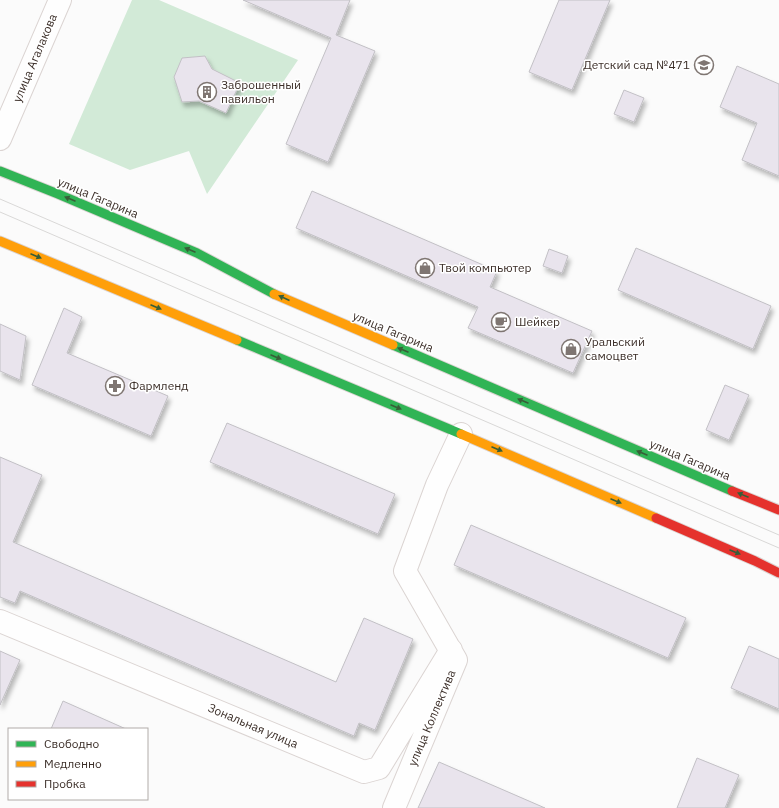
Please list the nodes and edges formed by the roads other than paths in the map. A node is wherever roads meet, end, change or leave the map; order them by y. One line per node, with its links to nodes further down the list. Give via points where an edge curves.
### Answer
1 (60, 0): 2 (street, улица Агалакова)
2 (0, 139)
3 (0, 171): 6 (main road, улица Гагарина, one-way to 3, via 278,296 197,253)
4 (0, 241): 5 (main road, one-way to 5)
5 (461, 434): 7 (main road, one-way to 7); 9 (street, улица Коллектива, via 437,485 405,570)
6 (779, 510)
7 (779, 573)
8 (0, 621): 9 (street, Зональная улица, via 364,772 379,768)
9 (451, 650): 10 (street, улица Коллектива, via 456,660)
10 (394, 808)

